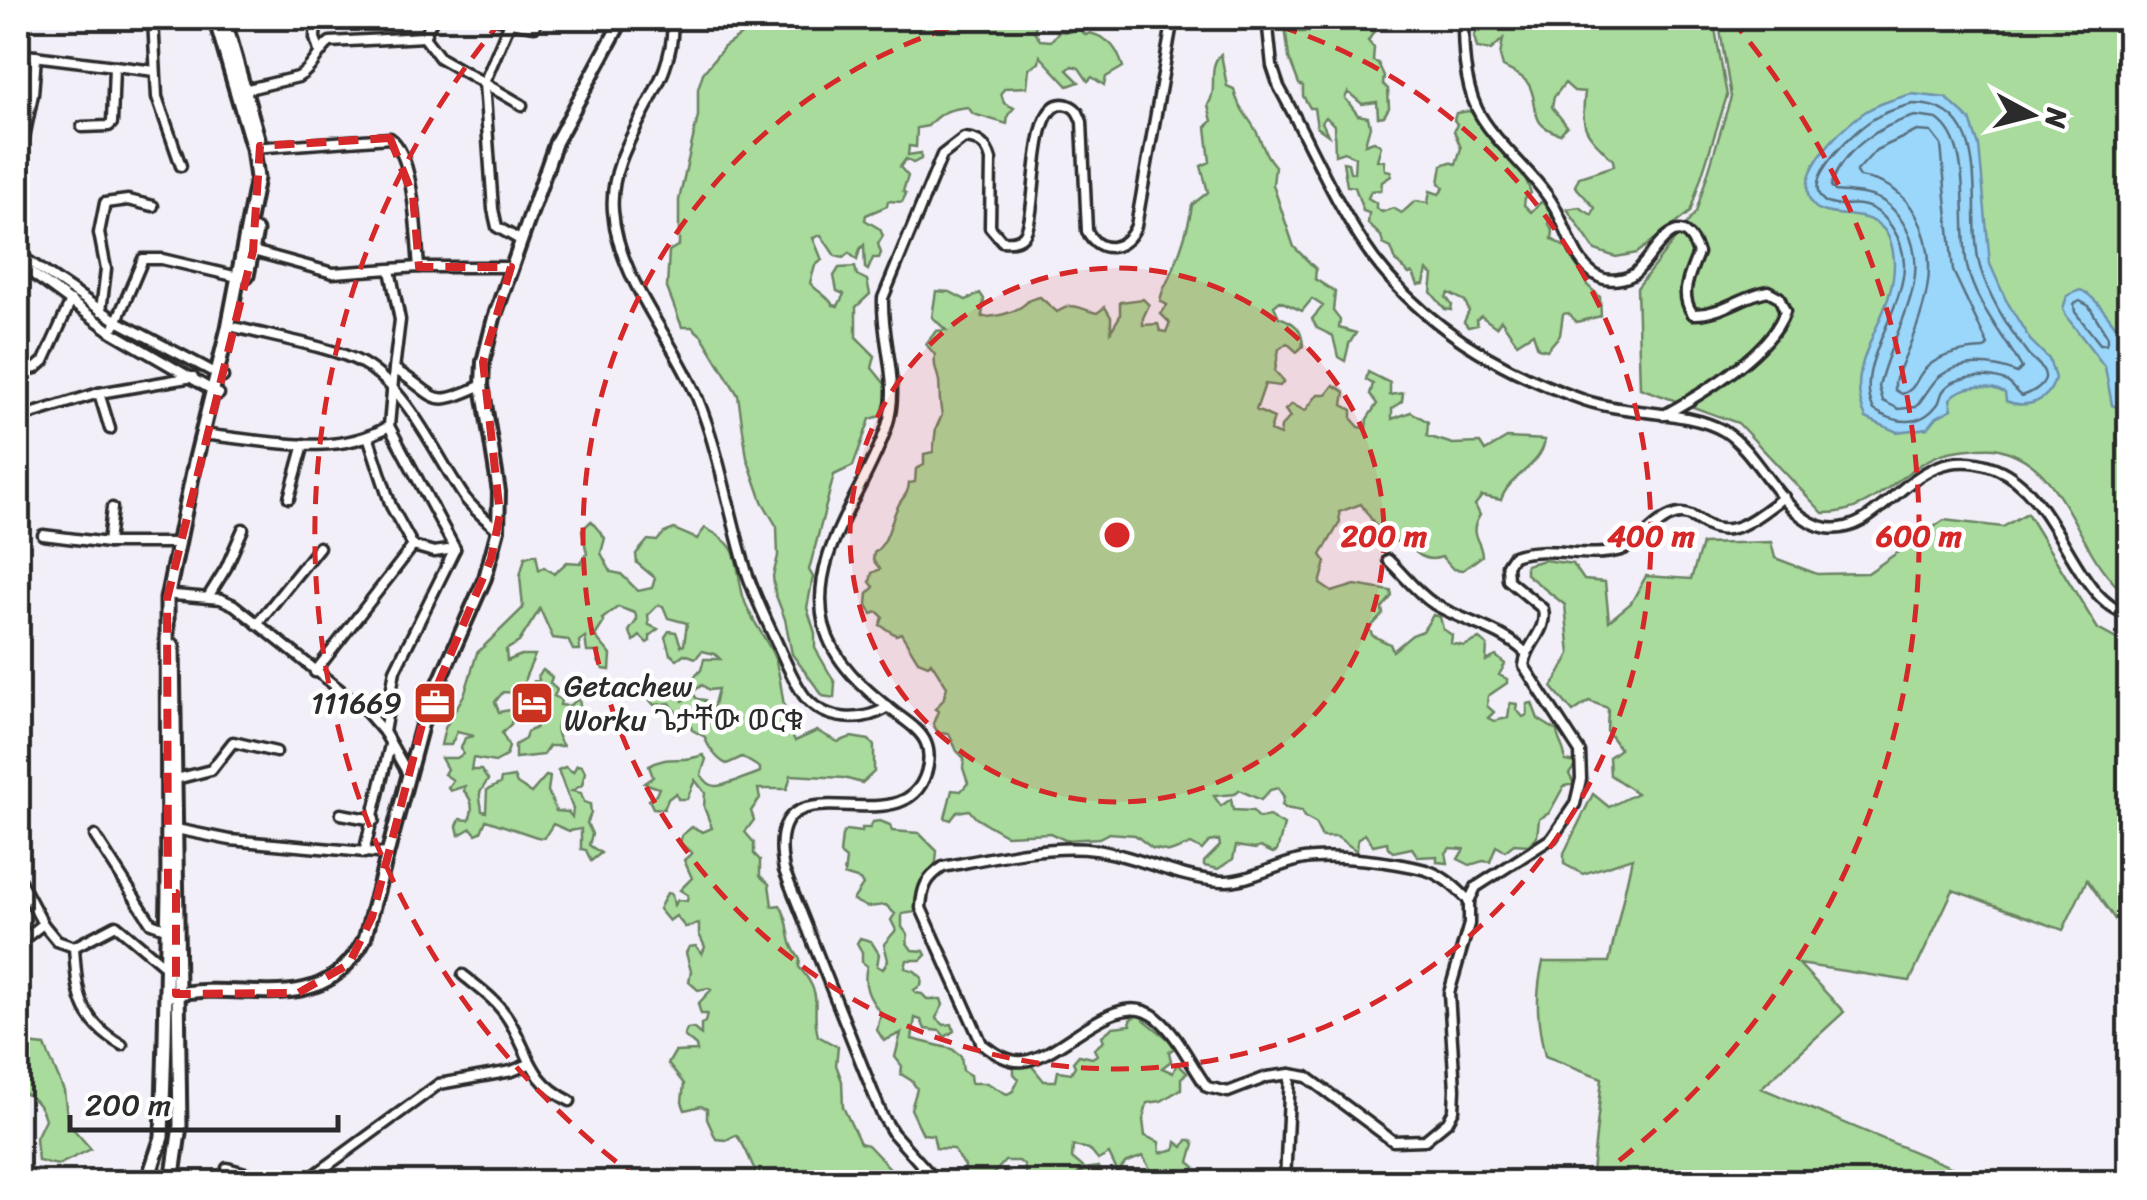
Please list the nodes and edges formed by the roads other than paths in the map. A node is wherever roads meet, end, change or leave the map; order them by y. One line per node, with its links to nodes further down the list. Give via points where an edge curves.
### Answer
1 (153, 18): 19 (street)
2 (215, 18): 24 (main road)
3 (224, 18): 21 (main road)
4 (316, 18): 15 (street)
5 (432, 18): 14 (street)
6 (496, 18): 12 (street)
7 (623, 18): 28 (street, via 556,142)
8 (672, 18): 76 (street, via 670,52 616,171 616,232 697,398 748,575 790,671 824,712 854,720)
9 (1173, 18): 76 (street, via 1132,237 1110,248 1092,242 1085,221 1082,122 1070,106 1059,105 1042,128 1026,234 1010,242 994,235 988,150 964,138 942,156 887,283 882,311 892,380 888,426 829,555 820,604 835,654)
10 (1267, 18): 50 (street, via 1280,87 1373,257 1404,294 1493,362 1600,406)
11 (1462, 18): 50 (street, via 1477,110 1554,204 1586,268 1602,279 1634,274 1672,232 1693,240 1698,253 1685,289 1684,303 1693,314 1713,313 1750,294 1779,297 1780,324 1728,376)
12 (510, 22): 13 (street); 20 (street)
13 (535, 26)
14 (424, 37): 15 (street, via 338,40); 20 (street, via 440,58)
15 (319, 50): 21 (street, via 298,77)
16 (18, 54): 17 (street)
17 (36, 56): 18 (street); 26 (street)
18 (114, 66): 19 (street); 23 (street, via 112,123)
19 (155, 71): 25 (street, via 162,117)
20 (484, 83): 22 (street); 28 (street, via 493,209 497,226)
21 (244, 90): 24 (main road)
22 (522, 104)
23 (82, 127)
24 (257, 147): 29 (main road, via 264,179); 32 (street, via 396,141 412,196); 35 (main road, via 256,192)
25 (181, 166)
26 (18, 167)
27 (153, 206): 37 (street, via 105,203)
28 (520, 240): 33 (street)
29 (253, 251): 34 (street, via 318,271); 40 (main road)
30 (18, 254): 37 (street)
31 (18, 263): 36 (street)
32 (419, 267): 33 (street); 34 (street)
33 (511, 268): 46 (street)
34 (390, 270): 42 (street, via 400,320)
35 (238, 278): 39 (street, via 142,259); 44 (main road)
36 (72, 300): 38 (street); 43 (street, via 41,366)
37 (101, 310): 38 (street); 39 (street)
38 (99, 320): 41 (street)
39 (116, 321): 41 (street); 44 (street)
40 (234, 327): 44 (main road); 47 (street, via 360,362)
41 (112, 332): 45 (street)
42 (394, 369): 46 (street, via 447,402); 47 (street)
43 (18, 372)
44 (219, 375): 48 (main road)
45 (193, 377): 48 (street); 49 (street)
46 (482, 386): 61 (street, via 499,492)
47 (392, 390): 52 (street); 61 (street, via 468,502)
48 (215, 391): 54 (main road); 64 (main road)
49 (99, 393): 51 (street); 53 (street)
50 (1663, 416): 58 (street, via 1726,433)
51 (18, 418)
52 (390, 426): 55 (street); 67 (street)
53 (110, 429)
54 (210, 435): 56 (street); 69 (main road)
55 (368, 436): 56 (street); 65 (street)
56 (304, 444): 57 (street)
57 (290, 498)
58 (1784, 498): 71 (street, via 1804,519 1844,528 1937,467 1992,467 2026,487 2104,600); 73 (street, via 1732,530 1679,514 1626,549 1513,556 1508,580 1545,617)
59 (112, 508): 63 (street)
60 (243, 529): 70 (street)
61 (498, 530): 80 (street)
62 (42, 534): 63 (street)
63 (108, 543): 64 (street)
64 (178, 543): 75 (main road, via 166,599)
65 (413, 546): 67 (street); 74 (street)
66 (319, 547): 72 (street)
67 (456, 549): 77 (street, via 394,670)
68 (1388, 560): 73 (street, via 1438,606)
69 (174, 595): 70 (street); 75 (main road)
70 (208, 597): 72 (street, via 234,605)
71 (2130, 615)
72 (256, 624): 74 (street)
73 (1525, 652): 90 (street, via 1524,666 1580,752 1581,779 1575,804 1552,838 1476,887)
74 (315, 672): 77 (street)
75 (170, 673): 81 (main road); 89 (main road)
76 (888, 707): 107 (street, via 926,740 921,787 890,806 803,806 784,826 779,847 882,1115)
77 (384, 732): 78 (street)
78 (390, 744): 80 (street); 83 (street)
79 (276, 752): 81 (street, via 233,742 211,770)
80 (407, 772): 87 (street)
81 (176, 780): 84 (main road)
82 (341, 814): 83 (street)
83 (374, 820): 86 (street)
84 (176, 829): 86 (street); 89 (main road)
85 (95, 836): 92 (street, via 150,923)
86 (364, 852): 87 (street)
87 (388, 854): 97 (street, via 365,938 349,964 325,983 298,992 195,989)
88 (18, 877): 91 (street)
89 (172, 893): 92 (main road); 97 (main road)
90 (1469, 901): 100 (street, via 1449,993 1454,1110 1438,1132 1426,1140 1393,1141 1307,1077); 100 (street, via 1427,871 1376,863 1302,859 1230,882 1092,850 943,867 922,889 927,926 982,1044 997,1056 1022,1062 1099,1020 1140,1010 1156,1017 1216,1091)
91 (43, 924): 93 (street); 94 (street, via 57,942)
92 (168, 930): 95 (main road)
93 (18, 944)
94 (74, 946): 95 (street, via 116,925); 98 (street, via 83,1005 100,1033)
95 (168, 968): 97 (main road)
96 (463, 975): 99 (street, via 509,1019)
97 (171, 995): 103 (main road, via 162,1136); 104 (main road, via 180,1126)
98 (122, 1045)
99 (529, 1064): 101 (street); 106 (street, via 439,1084)
100 (1290, 1074): 108 (street)
101 (570, 1101)
102 (227, 1168): 105 (street)
103 (146, 1182)
104 (172, 1182)
105 (278, 1182)
106 (305, 1182)
107 (937, 1182)
108 (1285, 1182)

